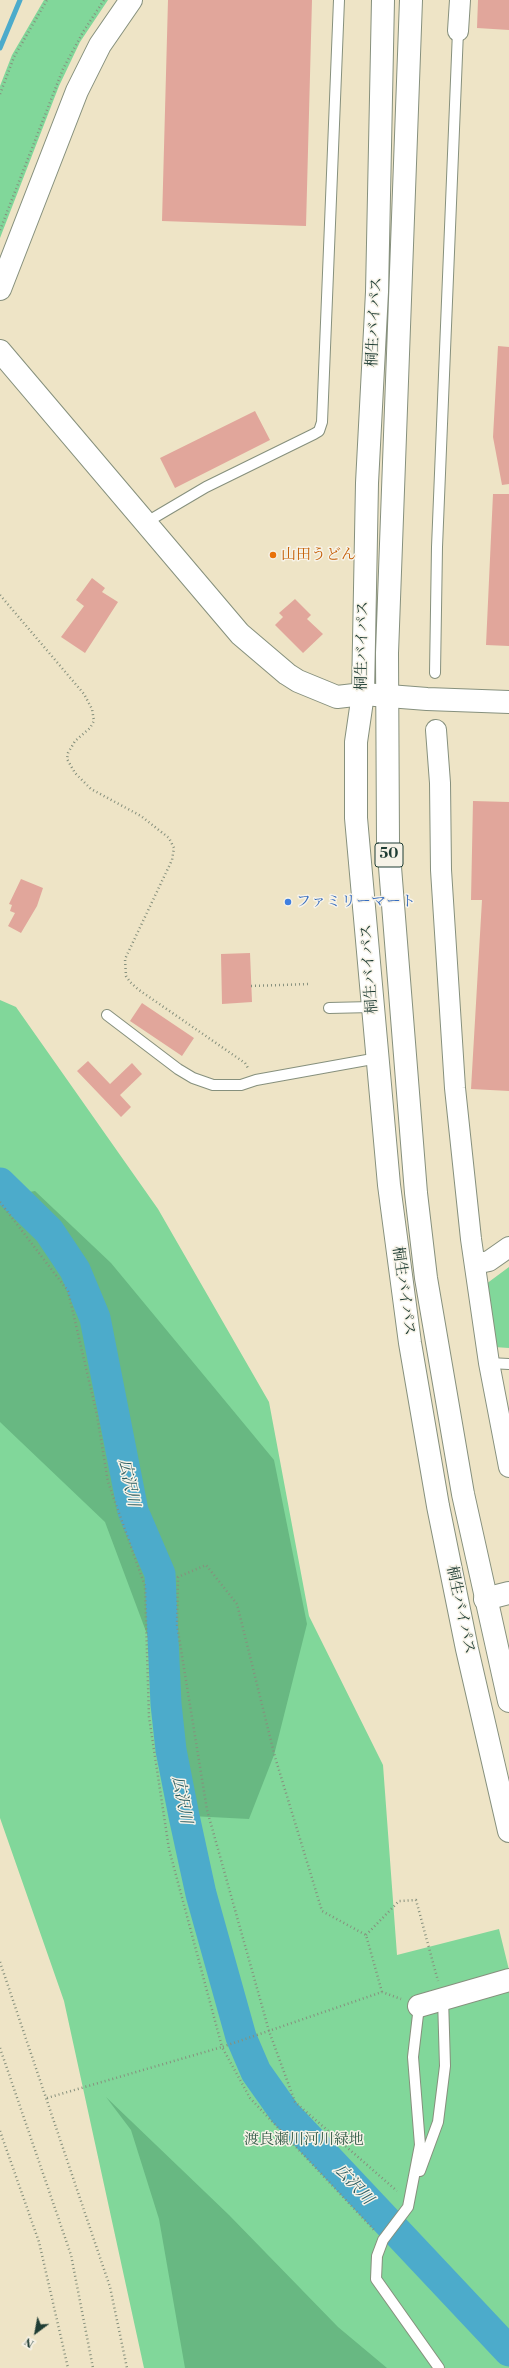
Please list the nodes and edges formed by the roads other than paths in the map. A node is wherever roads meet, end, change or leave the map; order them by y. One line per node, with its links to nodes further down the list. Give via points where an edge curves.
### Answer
1 (131, 0): 7 (main road, via 100,45 77,91)
2 (339, 0): 9 (lane, via 322,422 319,431 206,487)
3 (383, 0): 11 (main road, 桐生バイパス / 50, via 377,292 367,484)
4 (411, 0): 12 (main road, 桐生バイパス / 50, via 387,653)
5 (460, 0): 6 (street)
6 (458, 31): 10 (lane, via 437,547)
7 (0, 289)
8 (0, 351): 9 (main road)
9 (145, 523): 11 (main road, via 240,634 276,666 298,681 337,697)
10 (435, 673)
11 (363, 694): 12 (main road); 15 (main road, 桐生バイパス / 50, via 356,742 356,818)
12 (388, 697): 13 (main road); 25 (main road, 桐生バイパス / 50, via 388,842 416,1193 426,1278 444,1387)
13 (509, 702)
14 (436, 730): 20 (street, via 440,783 441,870 454,1088)
15 (372, 1007): 16 (lane); 18 (main road, 桐生バイパス / 50)
16 (329, 1008)
17 (107, 1015): 18 (lane, via 193,1078 212,1085 241,1085 256,1080)
18 (378, 1058): 27 (main road, 桐生バイパス / 50, via 389,1185 410,1343 438,1506 467,1649)
19 (509, 1247): 20 (street, via 489,1261)
20 (475, 1264): 21 (street)
21 (489, 1363): 22 (lane); 23 (street)
22 (509, 1364)
23 (509, 1467)
24 (509, 1593): 25 (main road)
25 (485, 1598): 26 (main road, 桐生バイパス / 50)
26 (509, 1701)
27 (509, 1831)
28 (509, 1980): 29 (main road)
29 (443, 1998): 30 (main road); 31 (lane, via 445,2066 438,2122)
30 (419, 2006): 31 (lane, via 413,2057 420,2145)
31 (409, 2204): 32 (lane, via 385,2238 377,2256 376,2279)
32 (439, 2368)

